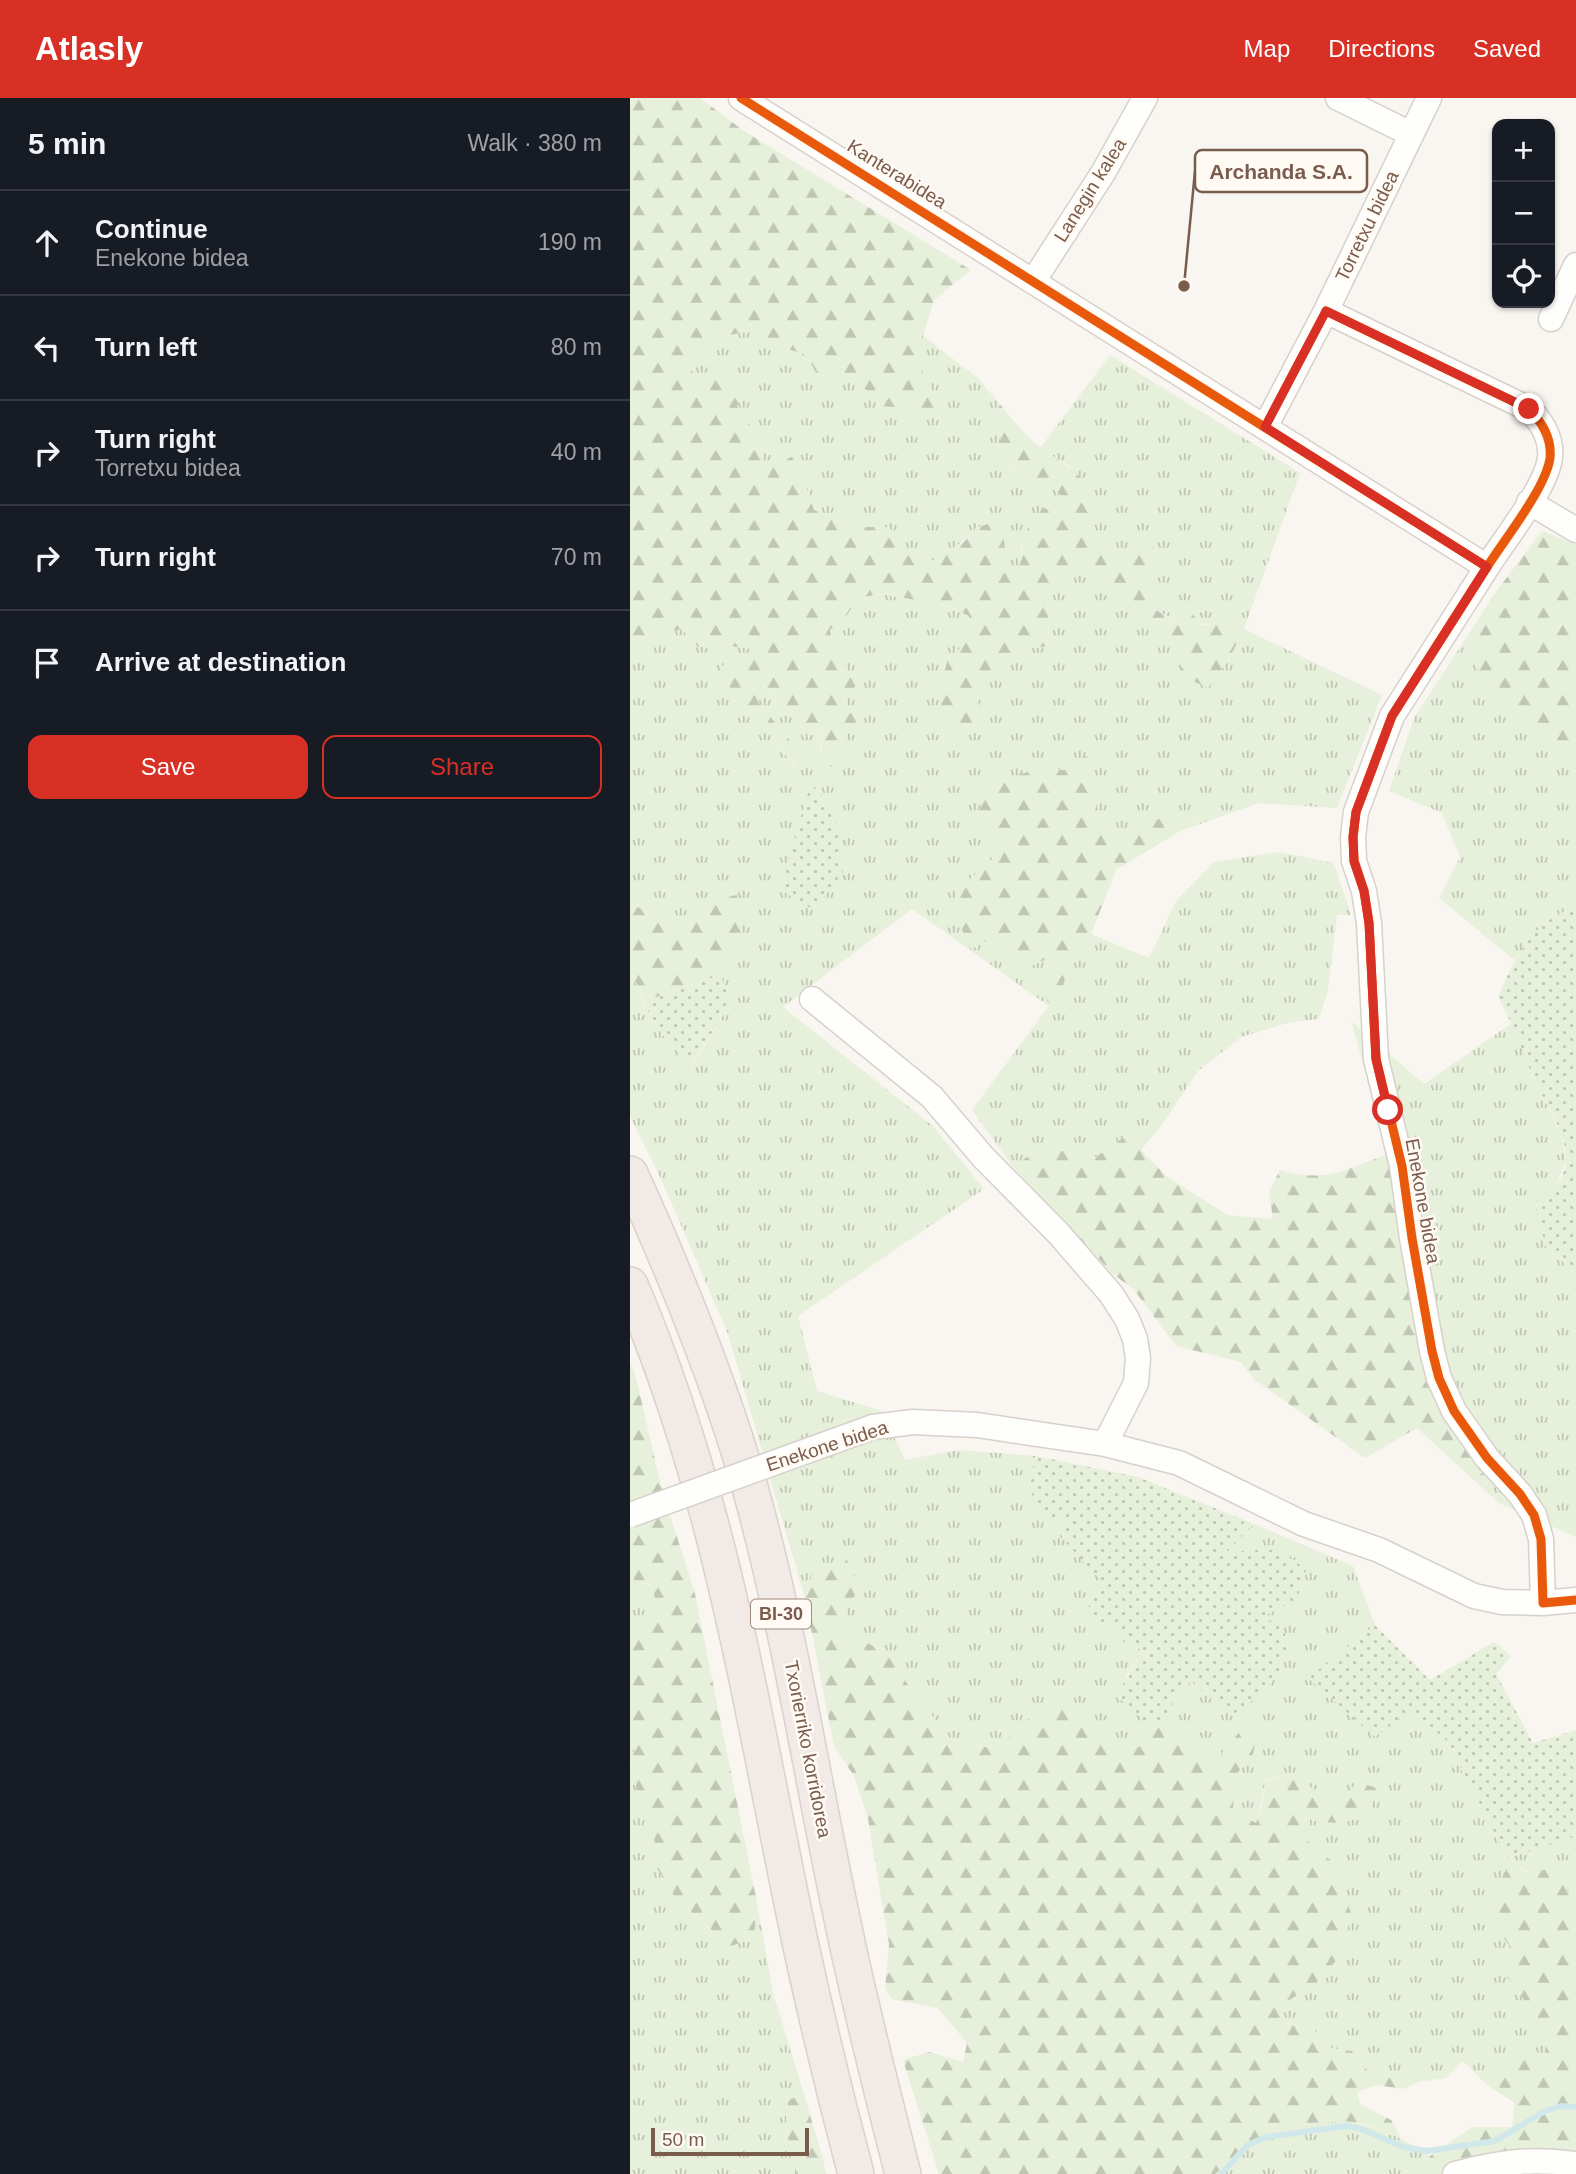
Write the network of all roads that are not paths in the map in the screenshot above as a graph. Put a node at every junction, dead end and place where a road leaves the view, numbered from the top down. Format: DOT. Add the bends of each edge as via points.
graph roads {
  1 [pos="741,98"];
  2 [pos="1144,98"];
  3 [pos="1338,98"];
  4 [pos="1429,98"];
  5 [pos="772,106"];
  6 [pos="1411,135"];
  7 [pos="1576,265"];
  8 [pos="1034,280"];
  9 [pos="1326,311"];
  10 [pos="1551,318"];
  11 [pos="1265,427"];
  12 [pos="1529,502"];
  13 [pos="1576,530"];
  14 [pos="1487,567"];
  15 [pos="812,999"];
  16 [pos="630,1174"];
  17 [pos="630,1285"];
  18 [pos="1105,1444"];
  19 [pos="630,1515"];
  20 [pos="1576,1600"];
  21 [pos="1543,1603"];
  22 [pos="1576,2164"];
  23 [pos="856,2174"];
  24 [pos="903,2174"];
  25 [pos="1455,2174"];
  1 -- 5 [label="street, Kanterabidea"];
  2 -- 8 [label="street, Lanegin kalea" via="1103,173"];
  3 -- 6 [label="street"];
  4 -- 6 [label="street, Torretxu bidea"];
  5 -- 8 [label="street, Kanterabidea"];
  6 -- 9 [label="street, Torretxu bidea"];
  7 -- 10 [label="street"];
  8 -- 11 [label="street, Kanterabidea"];
  9 -- 11 [label="street, Torretxu bidea"];
  9 -- 12 [label="street, Enekone bidea" via="1529,409 1547,433 1550,457"];
  11 -- 14 [label="street, Kanterabidea"];
  12 -- 13 [label="street"];
  12 -- 14 [label="street, Enekone bidea"];
  14 -- 21 [label="street, Enekone bidea" via="1392,716 1356,812 1354,861 1369,923 1376,1059 1402,1166 1432,1351 1454,1410 1534,1515 1541,1539"];
  15 -- 18 [label="street" via="932,1097 1111,1294 1127,1319 1138,1358 1136,1383"];
  16 -- 24 [label="highway, Txorierriko korridorea / BI-30" via="684,1296 749,1484 786,1636 876,2071"];
  17 -- 23 [label="highway, BI-30" via="691,1450 728,1586 799,1937"];
  18 -- 19 [label="street, Enekone bidea, bridge" via="977,1425 913,1422 873,1427"];
  18 -- 21 [label="street, Enekone bidea" via="1179,1463 1304,1524 1379,1550 1474,1596"];
  20 -- 21 [label="street, Enekone bidea"];
  22 -- 25 [label="street" via="1541,2160"];
}
